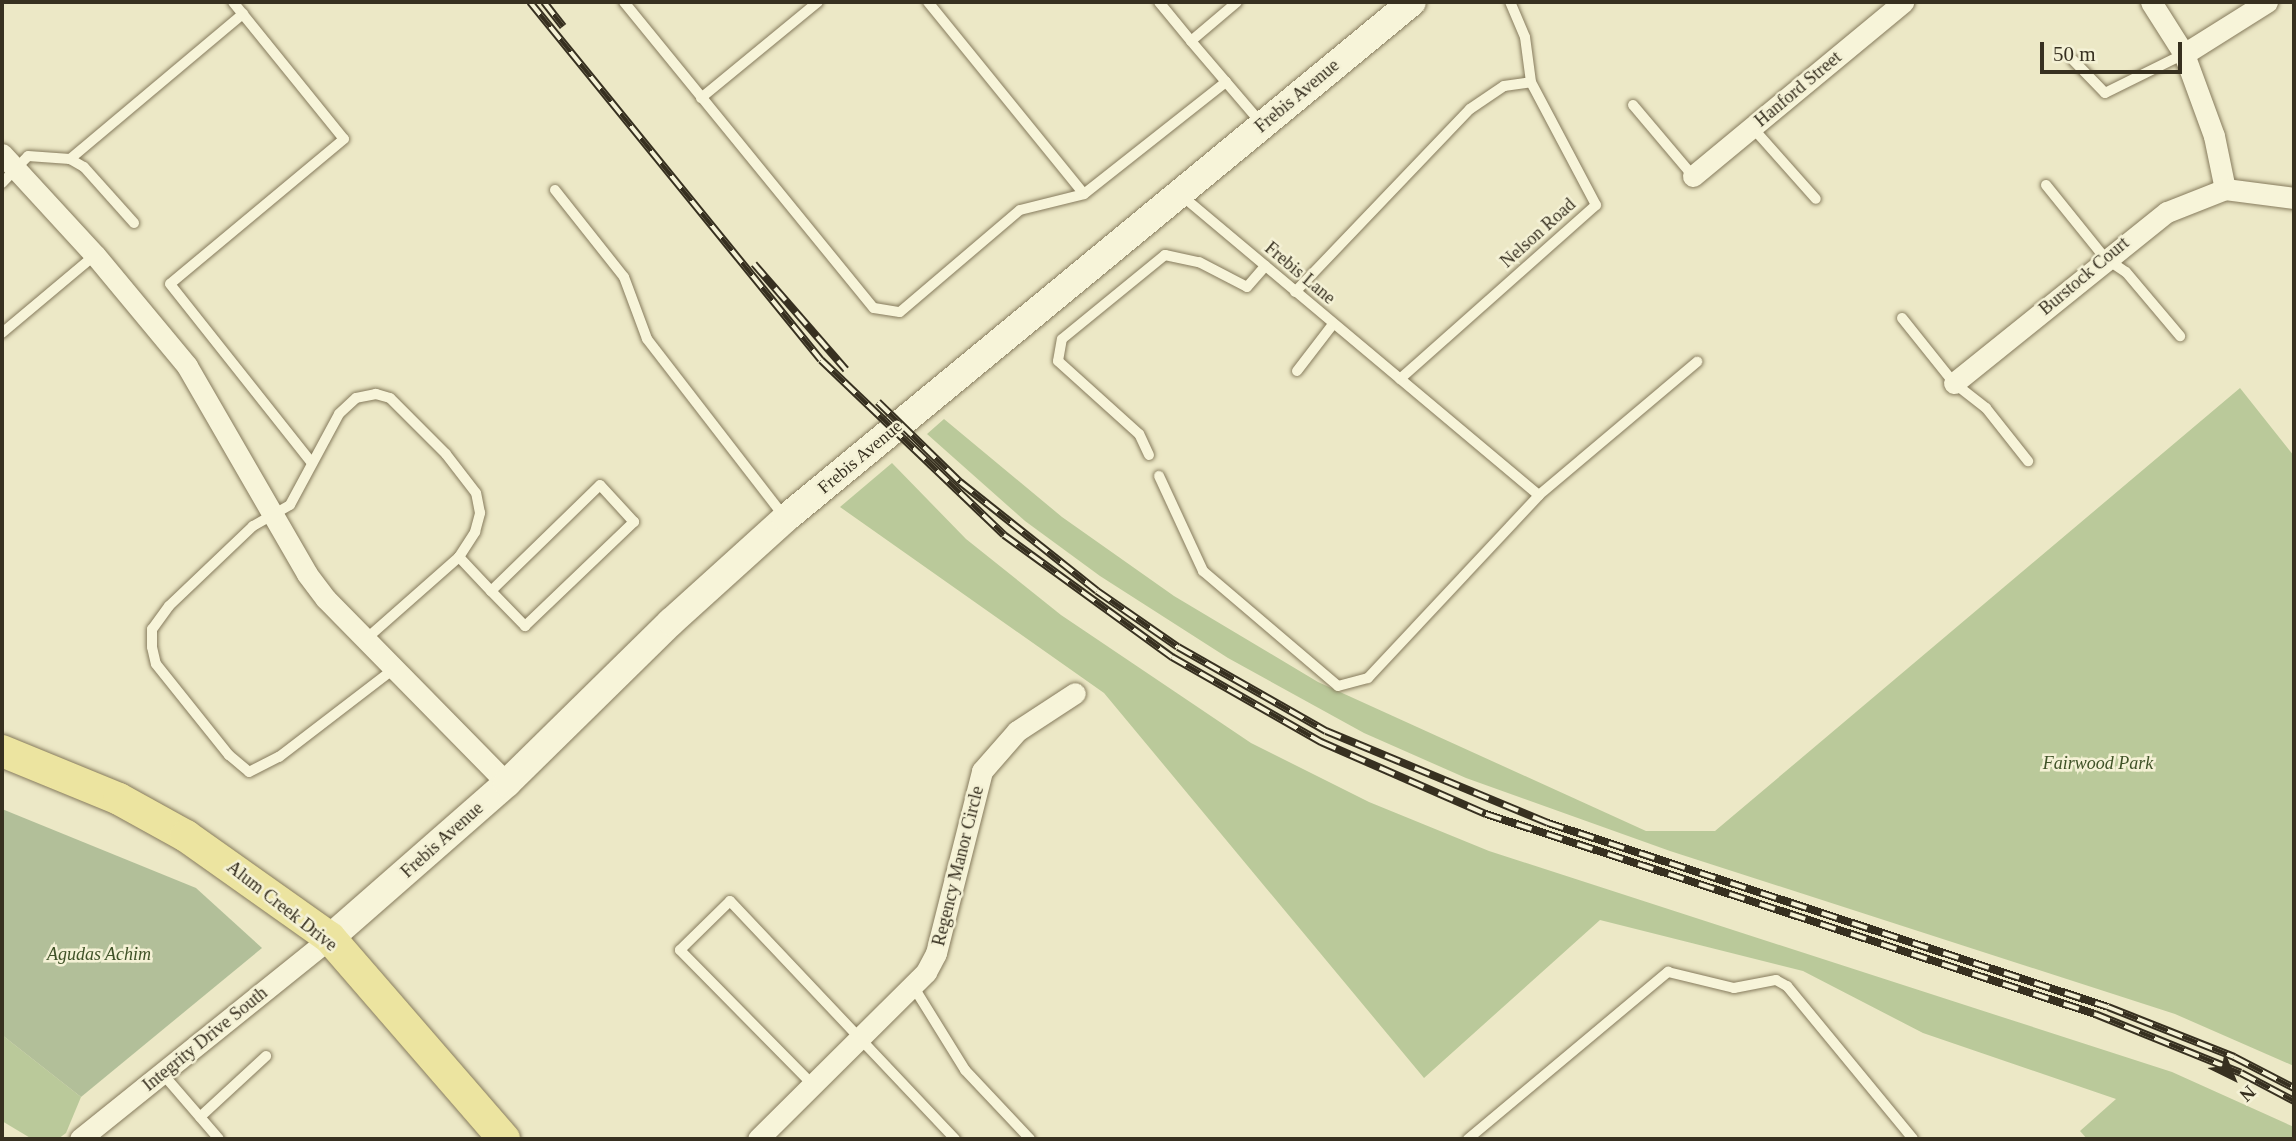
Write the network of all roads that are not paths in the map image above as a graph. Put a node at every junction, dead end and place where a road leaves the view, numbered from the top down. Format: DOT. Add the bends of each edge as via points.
graph roads {
  1 [pos="233,2"];
  2 [pos="624,2"];
  3 [pos="818,2"];
  4 [pos="928,2"];
  5 [pos="1159,2"];
  6 [pos="1237,2"];
  7 [pos="1412,2"];
  8 [pos="1510,2"];
  9 [pos="1903,2"];
  10 [pos="2151,2"];
  11 [pos="2267,2"];
  12 [pos="243,14"];
  13 [pos="1191,41"];
  14 [pos="2184,54"];
  15 [pos="2073,60"];
  16 [pos="1226,82"];
  17 [pos="1531,82"];
  18 [pos="701,98"];
  19 [pos="1633,104"];
  20 [pos="1263,125"];
  21 [pos="1752,127"];
  22 [pos="70,159"];
  23 [pos="6,168"];
  24 [pos="1693,176"];
  25 [pos="2046,185"];
  26 [pos="2225,189"];
  27 [pos="555,190"];
  28 [pos="1084,194"];
  29 [pos="1179,194"];
  30 [pos="2294,198"];
  31 [pos="1816,199"];
  32 [pos="134,223"];
  33 [pos="95,254"];
  34 [pos="2105,258"];
  35 [pos="1265,266"];
  36 [pos="1295,292"];
  37 [pos="1902,318"];
  38 [pos="1333,324"];
  39 [pos="2,333"];
  40 [pos="2180,336"];
  41 [pos="1697,362"];
  42 [pos="1297,372"];
  43 [pos="1400,379"];
  44 [pos="1954,383"];
  45 [pos="1149,454"];
  46 [pos="2028,461"];
  47 [pos="312,463"];
  48 [pos="1159,476"];
  49 [pos="1539,495"];
  50 [pos="273,514"];
  51 [pos="786,519"];
  52 [pos="459,557"];
  53 [pos="491,591"];
  54 [pos="366,639"];
  55 [pos="395,668"];
  56 [pos="1075,693"];
  57 [pos="2,751"];
  58 [pos="507,783"];
  59 [pos="330,938"];
  60 [pos="914,986"];
  61 [pos="863,1038"];
  62 [pos="266,1056"];
  63 [pos="162,1073"];
  64 [pos="814,1086"];
  65 [pos="200,1117"];
  66 [pos="80,1139"];
  67 [pos="219,1139"];
  68 [pos="503,1139"];
  69 [pos="758,1139"];
  70 [pos="955,1139"];
  71 [pos="1030,1139"];
  72 [pos="1468,1139"];
  73 [pos="1913,1139"];
  1 -- 12 [label="lane"];
  2 -- 18 [label="lane"];
  3 -- 18 [label="lane"];
  4 -- 28 [label="lane"];
  5 -- 13 [label="lane"];
  6 -- 13 [label="lane"];
  7 -- 20 [label="main road, Frebis Avenue"];
  8 -- 17 [label="lane, Nelson Road" via="1525,37"];
  9 -- 21 [label="street, Hanford Street"];
  10 -- 14 [label="street"];
  11 -- 14 [label="street"];
  12 -- 22 [label="lane"];
  12 -- 47 [label="lane" via="344,139 170,284"];
  13 -- 16 [label="lane"];
  14 -- 15 [label="lane" via="2105,93"];
  14 -- 26 [label="street" via="2214,136"];
  16 -- 20 [label="lane"];
  16 -- 28 [label="lane"];
  17 -- 36 [label="lane" via="1504,86 1470,109"];
  17 -- 43 [label="lane, Nelson Road" via="1596,205"];
  18 -- 28 [label="lane" via="874,308 900,312 1020,210"];
  19 -- 24 [label="lane"];
  20 -- 29 [label="main road, Frebis Avenue"];
  21 -- 24 [label="street, Hanford Street"];
  21 -- 31 [label="lane"];
  22 -- 23 [label="lane" via="29,156"];
  22 -- 32 [label="lane" via="85,167"];
  23 -- 33 [label="street"];
  25 -- 34 [label="lane"];
  26 -- 30 [label="street"];
  26 -- 34 [label="street, Burstock Court" via="2167,212"];
  27 -- 51 [label="lane" via="624,277 646,339"];
  29 -- 35 [label="lane, Frebis Lane"];
  29 -- 51 [label="main road, Frebis Avenue"];
  33 -- 39 [label="lane"];
  33 -- 50 [label="street" via="187,366"];
  34 -- 40 [label="lane" via="2126,272"];
  34 -- 44 [label="street, Burstock Court"];
  35 -- 36 [label="lane, Frebis Lane"];
  35 -- 45 [label="lane" via="1247,287 1199,262 1165,255 1062,339 1058,361 1139,434"];
  36 -- 38 [label="lane, Frebis Lane"];
  37 -- 44 [label="lane"];
  38 -- 42 [label="lane"];
  38 -- 43 [label="lane, Frebis Lane"];
  41 -- 49 [label="lane"];
  43 -- 49 [label="lane, Frebis Lane"];
  44 -- 46 [label="lane" via="1986,408"];
  47 -- 50 [label="lane" via="290,505"];
  47 -- 52 [label="lane" via="339,414 356,398 376,394 390,398 476,493 480,513 475,532"];
  48 -- 49 [label="lane" via="1203,571 1338,686 1368,678"];
  50 -- 54 [label="street" via="307,574"];
  50 -- 55 [label="lane" via="253,526 169,606 152,629 156,664 229,755 249,772 279,758"];
  51 -- 58 [label="main road, Frebis Avenue" via="671,622"];
  52 -- 53 [label="lane"];
  52 -- 54 [label="lane"];
  53 -- 53 [label="lane" via="525,626 634,522 600,485"];
  54 -- 55 [label="street"];
  55 -- 58 [label="street"];
  56 -- 60 [label="street, Regency Manor Circle" via="1017,730 982,771 936,953"];
  57 -- 59 [label="main road, Alum Creek Drive" via="119,799 175,830"];
  58 -- 59 [label="main road, Frebis Avenue"];
  59 -- 63 [label="street, Integrity Drive South"];
  59 -- 68 [label="main road, Alum Creek Drive"];
  60 -- 61 [label="street, Regency Manor Circle"];
  60 -- 71 [label="lane" via="965,1070"];
  61 -- 64 [label="street, Regency Manor Circle"];
  61 -- 64 [label="lane" via="730,901 680,950"];
  61 -- 70 [label="lane"];
  62 -- 65 [label="lane"];
  63 -- 65 [label="lane"];
  63 -- 66 [label="street, Integrity Drive South"];
  64 -- 69 [label="street, Regency Manor Circle"];
  65 -- 67 [label="lane"];
  72 -- 73 [label="lane" via="1668,972 1734,988 1776,980 1787,986"];
}
